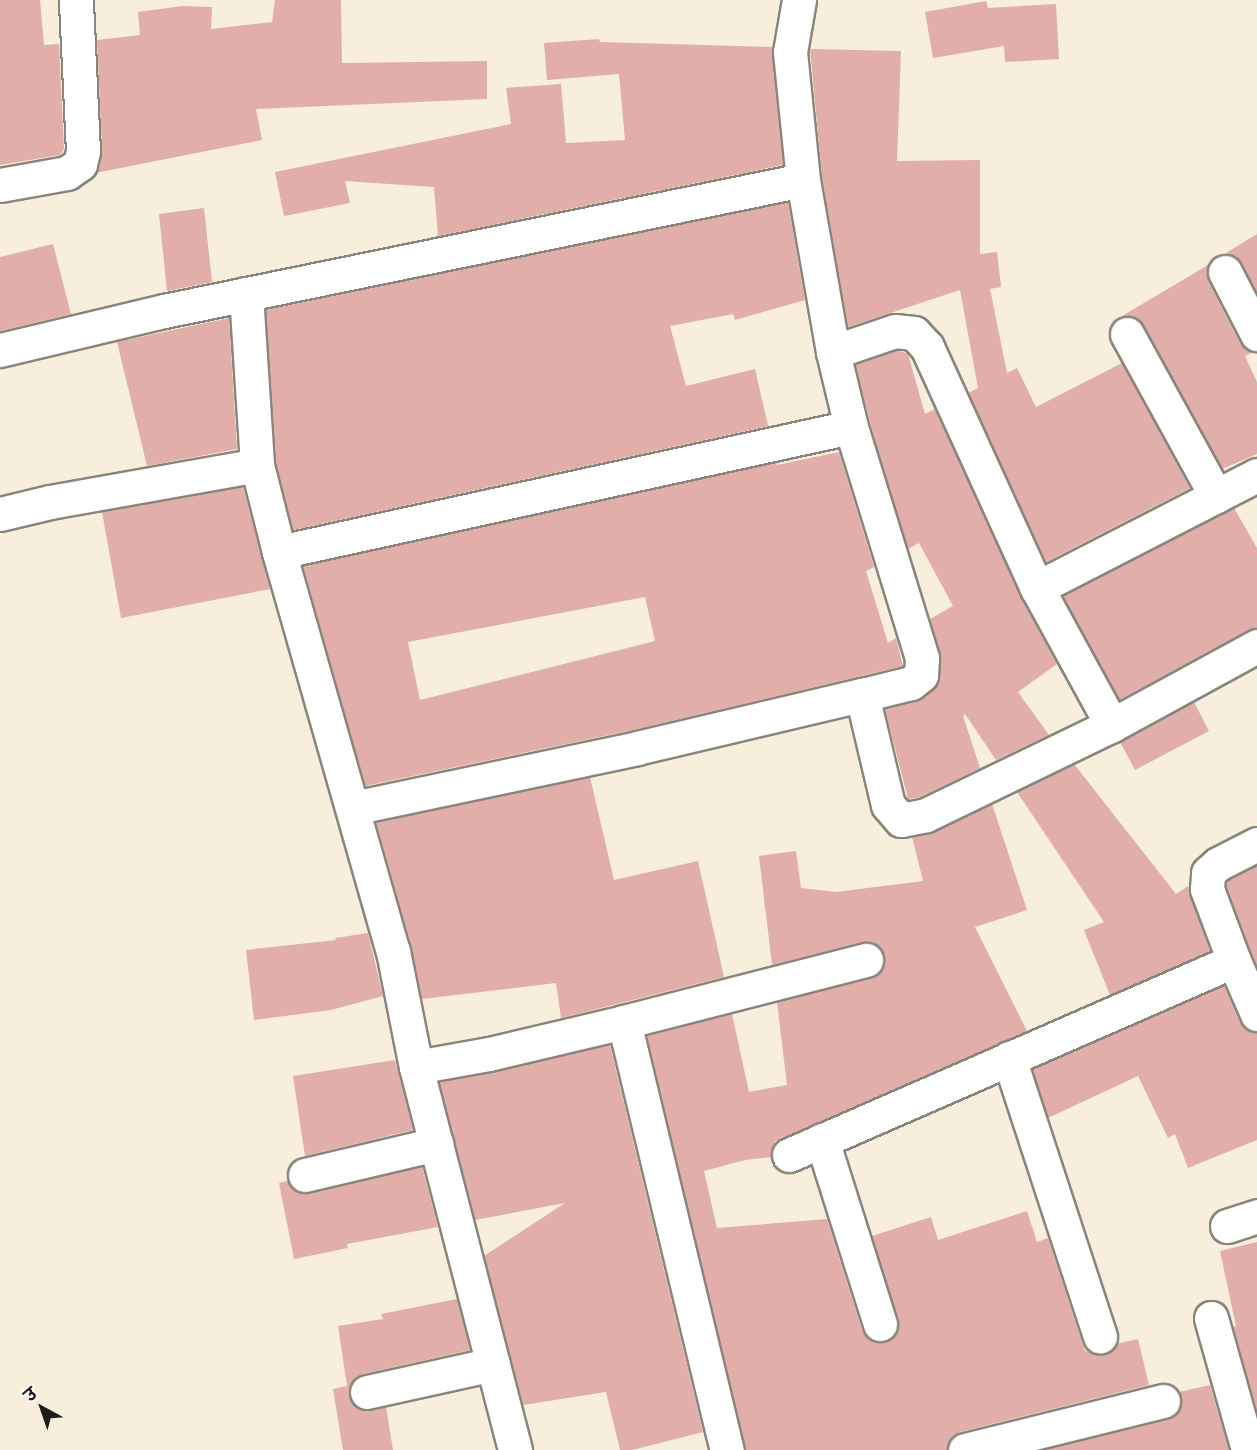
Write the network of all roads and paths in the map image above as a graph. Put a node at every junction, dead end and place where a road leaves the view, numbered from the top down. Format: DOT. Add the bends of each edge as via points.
graph roads {
  1 [pos="76,0"];
  2 [pos="799,0"];
  3 [pos="803,180"];
  4 [pos="0,185"];
  5 [pos="1225,273"];
  6 [pos="246,294"];
  7 [pos="1127,334"];
  8 [pos="1257,334"];
  9 [pos="0,350"];
  10 [pos="833,352"];
  11 [pos="851,427"];
  12 [pos="257,465"];
  13 [pos="1257,475"];
  14 [pos="1216,496"];
  15 [pos="0,514"];
  16 [pos="279,552"];
  17 [pos="1036,588"];
  18 [pos="1257,646"];
  19 [pos="862,695"];
  20 [pos="1112,725"];
  21 [pos="353,808"];
  22 [pos="1257,844"];
  23 [pos="866,960"];
  24 [pos="1234,962"];
  25 [pos="1257,1014"];
  26 [pos="624,1022"];
  27 [pos="1010,1058"];
  28 [pos="416,1067"];
  29 [pos="822,1140"];
  30 [pos="436,1144"];
  31 [pos="789,1155"];
  32 [pos="305,1175"];
  33 [pos="1212,1317"];
  34 [pos="880,1324"];
  35 [pos="1100,1336"];
  36 [pos="493,1364"];
  37 [pos="367,1392"];
  38 [pos="1163,1401"];
  39 [pos="1248,1412"];
  40 [pos="515,1450"];
  41 [pos="727,1450"];
  42 [pos="965,1450"];
  43 [pos="1248,1450"];
  1 -- 4 [label="street" via="83,151 80,164 67,173"];
  2 -- 3 [label="street" via="790,52"];
  3 -- 6 [label="street"];
  3 -- 10 [label="street"];
  5 -- 8 [label="street"];
  6 -- 9 [label="street"];
  6 -- 12 [label="street"];
  7 -- 14 [label="street"];
  10 -- 11 [label="street"];
  10 -- 17 [label="street" via="895,331 914,333 927,346"];
  11 -- 16 [label="street"];
  11 -- 19 [label="street" via="922,658 921,675 911,683"];
  12 -- 15 [label="street"];
  12 -- 16 [label="street"];
  13 -- 14 [label="street"];
  14 -- 17 [label="street"];
  16 -- 21 [label="street"];
  17 -- 20 [label="street"];
  18 -- 20 [label="street"];
  19 -- 20 [label="street" via="888,806 901,820 927,815"];
  19 -- 21 [label="street"];
  21 -- 28 [label="street" via="393,951"];
  22 -- 24 [label="street" via="1208,873 1207,888"];
  23 -- 26 [label="street"];
  24 -- 25 [label="street"];
  24 -- 27 [label="street"];
  26 -- 28 [label="street"];
  26 -- 41 [label="street"];
  27 -- 29 [label="street"];
  27 -- 35 [label="street"];
  28 -- 30 [label="street"];
  29 -- 31 [label="street"];
  29 -- 34 [label="street"];
  30 -- 32 [label="street"];
  30 -- 36 [label="street"];
  33 -- 39 [label="street"];
  36 -- 37 [label="street"];
  36 -- 40 [label="street"];
  38 -- 42 [label="street"];
  39 -- 43 [label="street"];
}
